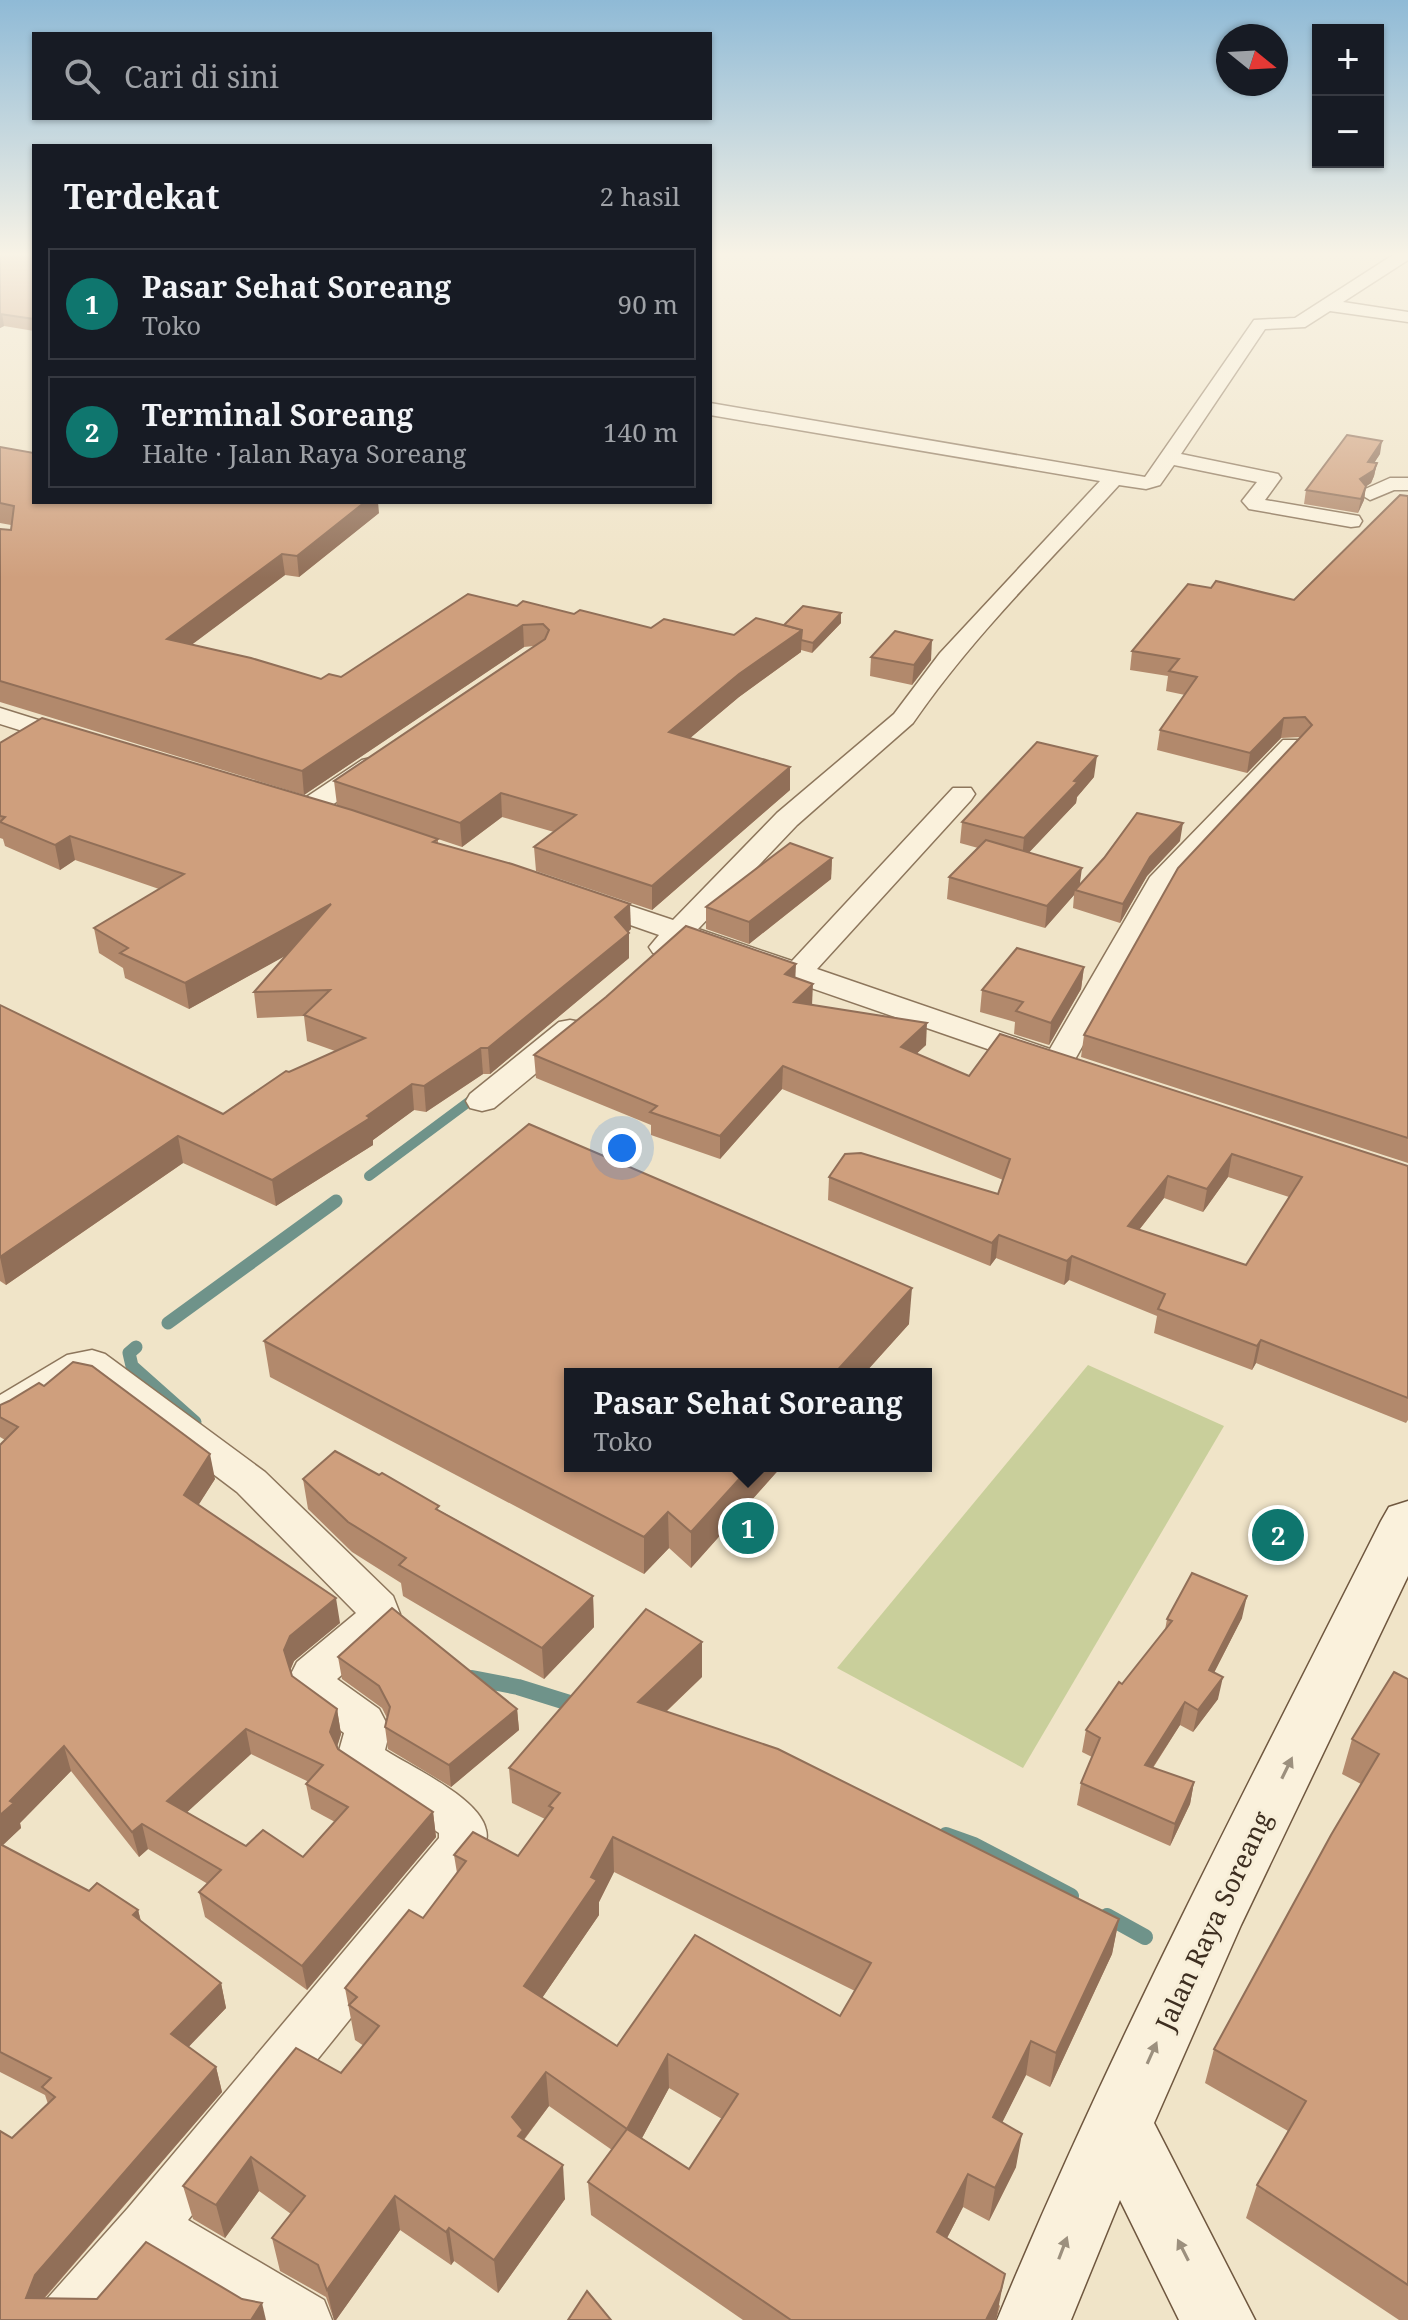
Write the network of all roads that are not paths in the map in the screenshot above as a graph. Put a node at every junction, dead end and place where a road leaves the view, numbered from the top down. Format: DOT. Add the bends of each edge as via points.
graph roads {
  1 [pos="1234,361"];
  2 [pos="712,409"];
  3 [pos="1168,458"];
  4 [pos="1114,478"];
  5 [pos="1408,484"];
  6 [pos="1370,494"];
  7 [pos="1351,521"];
  8 [pos="0,716"];
  9 [pos="1292,745"];
  10 [pos="103,747"];
  11 [pos="397,748"];
  12 [pos="962,794"];
  13 [pos="280,799"];
  14 [pos="560,892"];
  15 [pos="680,933"];
  16 [pos="637,971"];
  17 [pos="797,973"];
  18 [pos="594,1010"];
  19 [pos="482,1101"];
  20 [pos="0,1413"];
  21 [pos="1408,1521"];
  22 [pos="1118,2124"];
  23 [pos="147,2227"];
  24 [pos="66,2320"];
  25 [pos="304,2320"];
  26 [pos="1034,2320"];
  27 [pos="1218,2320"];
  1 -- 3 [label="street"];
  2 -- 4 [label="street"];
  3 -- 4 [label="street" via="1150,483"];
  3 -- 7 [label="street" via="1271,478 1253,501 1256,505"];
  4 -- 15 [label="street" via="930,680 904,718 787,819"];
  5 -- 6 [label="street" via="1390,484"];
  8 -- 10 [label="street"];
  9 -- 17 [label="street" via="1160,883 1072,1067"];
  11 -- 13 [label="street" via="323,812"];
  12 -- 17 [label="street"];
  14 -- 15 [label="street"];
  15 -- 16 [label="street"];
  15 -- 17 [label="street"];
  18 -- 19 [label="street"];
  20 -- 23 [label="street" via="80,1364 92,1363 251,1482 378,1608 375,1621 313,1674 315,1687 363,1722 367,1730 360,1758 457,1820 463,1830 462,1845"];
  22 -- 21 [label="main road, Jalan Raya Soreang, one-way" via="1212,1919"];
  26 -- 22 [label="main road, Jalan Raya Soreang, one-way"];
  27 -- 22 [label="main road, one-way"];
  23 -- 24 [label="street"];
  23 -- 25 [label="street"];
}
